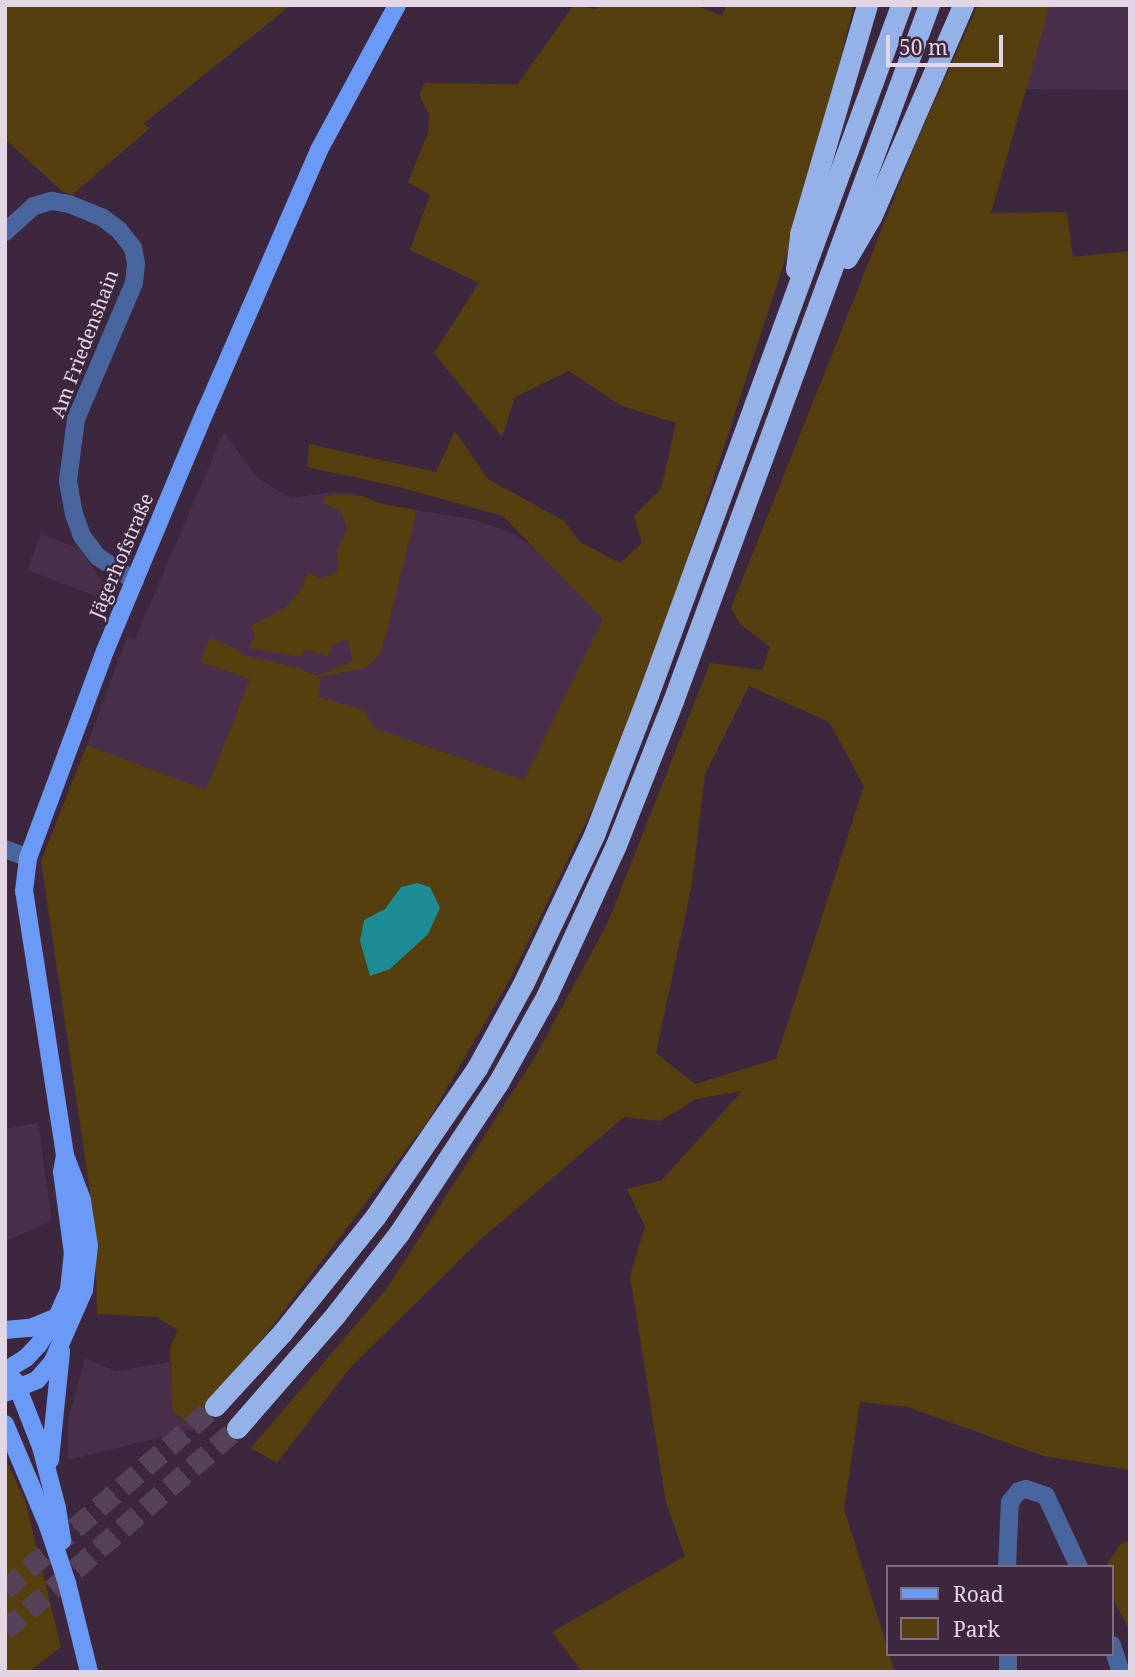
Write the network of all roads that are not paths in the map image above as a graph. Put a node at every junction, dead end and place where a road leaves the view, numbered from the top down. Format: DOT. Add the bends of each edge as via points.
graph roads {
  1 [pos="397,5"];
  2 [pos="867,5"];
  3 [pos="901,5"];
  4 [pos="929,5"];
  5 [pos="963,5"];
  6 [pos="5,232"];
  7 [pos="819,305"];
  8 [pos="791,306"];
  9 [pos="135,580"];
  10 [pos="5,849"];
  11 [pos="28,858"];
  12 [pos="65,1155"];
  13 [pos="57,1317"];
  14 [pos="5,1330"];
  15 [pos="63,1342"];
  16 [pos="6,1368"];
  17 [pos="13,1391"];
  18 [pos="215,1406"];
  19 [pos="237,1428"];
  20 [pos="7,1432"];
  21 [pos="50,1478"];
  22 [pos="1007,1565"];
  23 [pos="1078,1565"];
  24 [pos="67,1583"];
  25 [pos="1114,1651"];
  26 [pos="89,1672"];
  27 [pos="1121,1672"];
  1 -- 9 [label="main road, Jägerhofstraße" via="319,150"];
  2 -- 8 [label="highway" via="800,234"];
  3 -- 8 [label="highway"];
  4 -- 7 [label="highway"];
  5 -- 7 [label="highway" via="871,217"];
  6 -- 9 [label="street, Am Friedenshain" via="34,206 52,201 103,218 133,248 134,283 76,419 68,481 82,536 98,557"];
  7 -- 19 [label="highway" via="626,821 547,995 498,1083 399,1233 337,1314"];
  8 -- 18 [label="highway" via="594,835 523,984 477,1068 375,1217 282,1333"];
  9 -- 11 [label="main road, Jägerhofstraße"];
  10 -- 11 [label="street"];
  11 -- 12 [label="main road, Jägerhofstraße" via="24,891"];
  12 -- 13 [label="main road, Jägerhofstraße" via="62,1172 73,1254 69,1290"];
  12 -- 15 [label="main road, Jägerhofstraße" via="82,1200 89,1246 84,1290"];
  13 -- 14 [label="main road" via="30,1328"];
  13 -- 16 [label="main road, Jägerhofstraße" via="32,1352"];
  15 -- 17 [label="main road, Jägerhofstraße" via="37,1380"];
  15 -- 21 [label="main road"];
  16 -- 17 [label="main road"];
  17 -- 21 [label="main road" via="31,1414"];
  20 -- 24 [label="main road" via="36,1490"];
  21 -- 24 [label="main road"];
  22 -- 23 [label="street" via="1010,1502 1026,1489 1046,1496"];
  24 -- 26 [label="main road"];
  25 -- 27 [label="street"];
}
